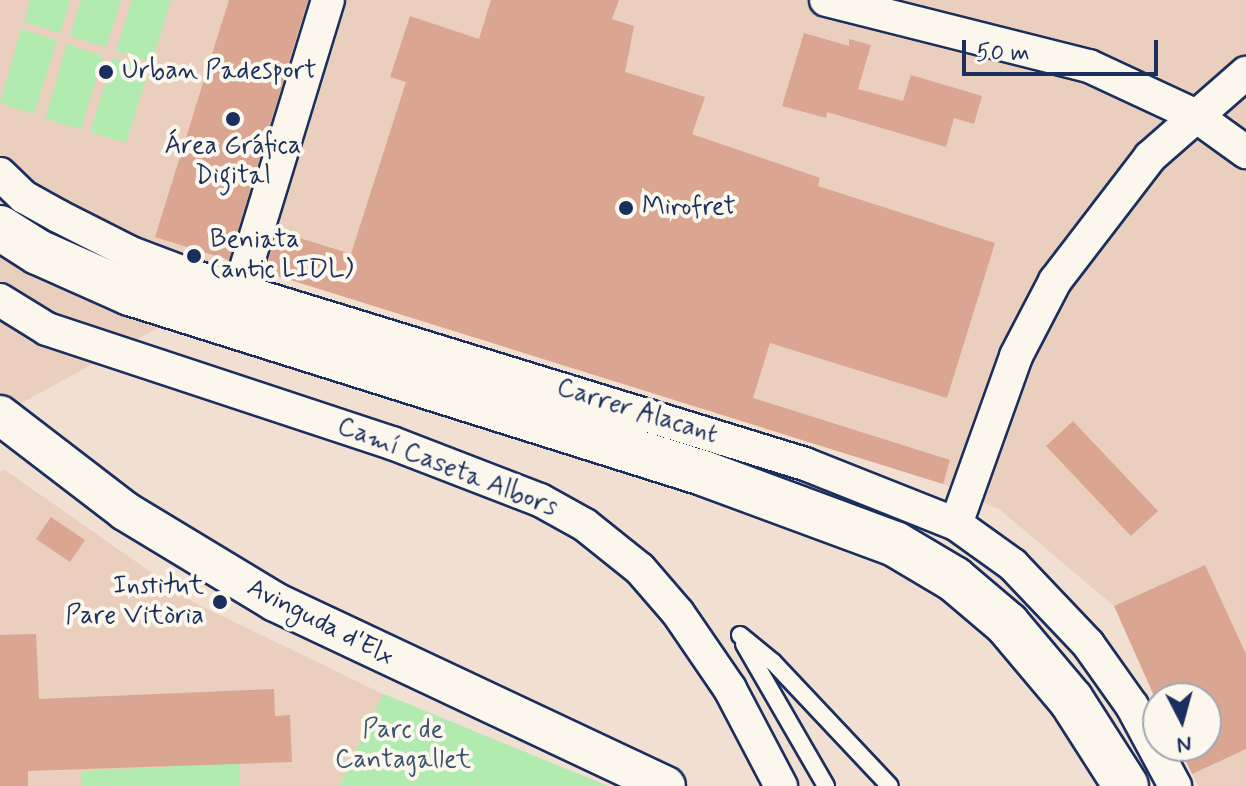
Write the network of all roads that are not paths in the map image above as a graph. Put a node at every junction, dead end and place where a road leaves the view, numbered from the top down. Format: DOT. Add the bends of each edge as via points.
graph roads {
  1 [pos="328,0"];
  2 [pos="826,0"];
  3 [pos="1246,73"];
  4 [pos="1196,116"];
  5 [pos="1246,152"];
  6 [pos="0,195"];
  7 [pos="19,248"];
  8 [pos="239,291"];
  9 [pos="0,300"];
  10 [pos="3,423"];
  11 [pos="956,524"];
  12 [pos="666,786"];
  13 [pos="781,786"];
  14 [pos="826,786"];
  15 [pos="890,786"];
  16 [pos="1126,786"];
  17 [pos="1175,786"];
  1 -- 8 [label="street"];
  2 -- 4 [label="street" via="1089,66"];
  3 -- 4 [label="street"];
  4 -- 5 [label="street"];
  4 -- 11 [label="street" via="1150,157 1055,281 1016,356"];
  6 -- 7 [label="main road, Carrer Alacant"];
  6 -- 8 [label="street, Carrer Alacant" via="24,197 131,253"];
  7 -- 16 [label="main road, Carrer Alacant" via="130,293 703,473 895,544 954,579 1007,624 1063,689"];
  8 -- 11 [label="street, Carrer Alacant" via="805,464"];
  9 -- 13 [label="street, Camí Caseta Albors" via="47,329 378,438 540,500 585,525 640,569 678,613 744,713"];
  10 -- 12 [label="street, Avinguda d'Elx" via="181,549 275,602"];
  11 -- 17 [label="street, Carrer Alacant" via="1013,565 1067,618 1110,671"];
  14 -- 15 [label="lane" via="740,635 773,662"];
}
